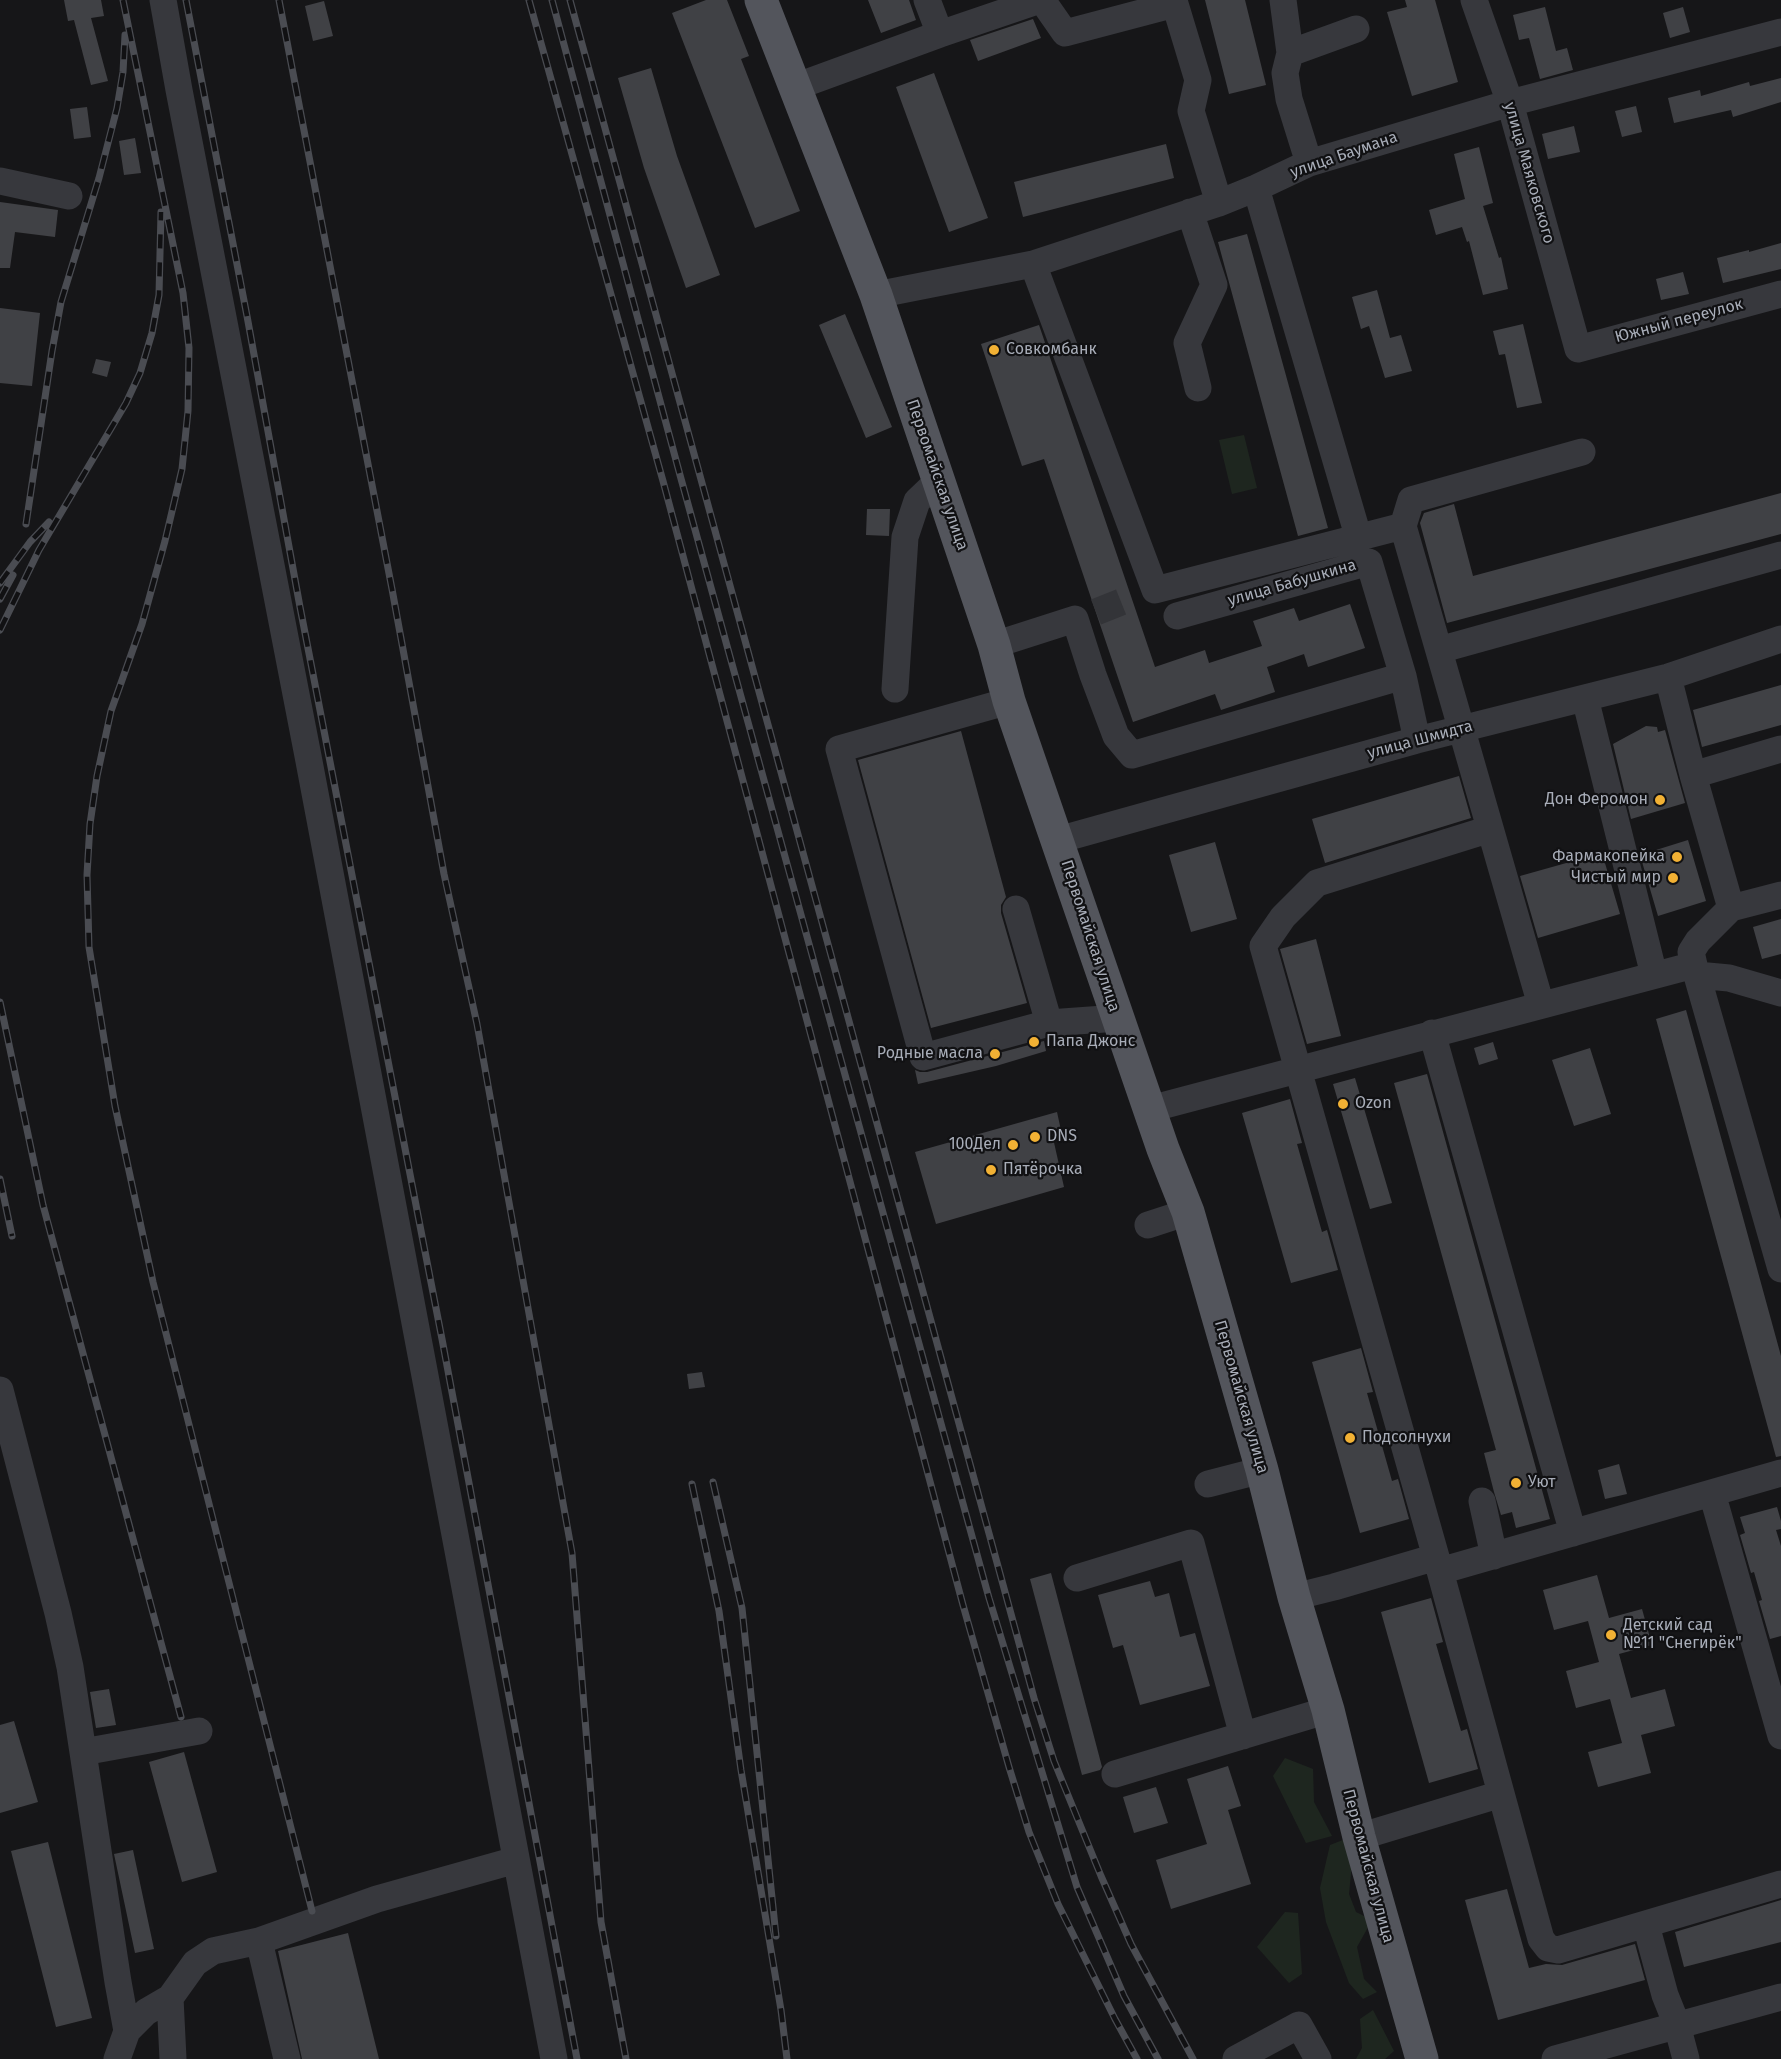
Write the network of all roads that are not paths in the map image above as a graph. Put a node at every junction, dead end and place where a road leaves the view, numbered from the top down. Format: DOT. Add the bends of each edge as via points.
graph roads {
  1 [pos="163,0"];
  2 [pos="761,0"];
  3 [pos="927,0"];
  4 [pos="1041,0"];
  5 [pos="1283,0"];
  6 [pos="1474,0"];
  7 [pos="1174,2"];
  8 [pos="1356,29"];
  9 [pos="1781,32"];
  10 [pos="940,34"];
  11 [pos="1290,53"];
  12 [pos="795,87"];
  13 [pos="1510,103"];
  14 [pos="1310,163"];
  15 [pos="0,181"];
  16 [pos="1256,188"];
  17 [pos="69,196"];
  18 [pos="1219,203"];
  19 [pos="1190,212"];
  20 [pos="1033,264"];
  21 [pos="1781,294"];
  22 [pos="876,295"];
  23 [pos="1578,349"];
  24 [pos="1198,388"];
  25 [pos="1582,452"];
  26 [pos="918,495"];
  27 [pos="1403,526"];
  28 [pos="1359,538"];
  29 [pos="1781,555"];
  30 [pos="1177,616"];
  31 [pos="1781,639"];
  32 [pos="994,645"];
  33 [pos="1439,650"];
  34 [pos="1402,676"];
  35 [pos="1668,677"];
  36 [pos="895,689"];
  37 [pos="1585,698"];
  38 [pos="1009,701"];
  39 [pos="1461,728"];
  40 [pos="1417,740"];
  41 [pos="1781,749"];
  42 [pos="1693,775"];
  43 [pos="1490,830"];
  44 [pos="1058,840"];
  45 [pos="1781,895"];
  46 [pos="1016,909"];
  47 [pos="1731,909"];
  48 [pos="1695,970"];
  49 [pos="1654,975"];
  50 [pos="1781,993"];
  51 [pos="1541,1005"];
  52 [pos="1118,1018"];
  53 [pos="1049,1023"];
  54 [pos="1432,1033"];
  55 [pos="1297,1069"];
  56 [pos="1150,1109"];
  57 [pos="1772,1205"];
  58 [pos="1188,1212"];
  59 [pos="1148,1225"];
  60 [pos="1781,1269"];
  61 [pos="0,1390"];
  62 [pos="1262,1470"];
  63 [pos="1781,1473"];
  64 [pos="1208,1484"];
  65 [pos="1712,1493"];
  66 [pos="1482,1501"];
  67 [pos="1573,1533"];
  68 [pos="1494,1556"];
  69 [pos="1438,1564"];
  70 [pos="1077,1578"];
  71 [pos="1294,1597"];
  72 [pos="1328,1710"];
  73 [pos="199,1731"];
  74 [pos="1243,1736"];
  75 [pos="1781,1736"];
  76 [pos="83,1752"];
  77 [pos="1115,1774"];
  78 [pos="1501,1794"];
  79 [pos="1359,1837"];
  80 [pos="516,1860"];
  81 [pos="1781,1884"];
  82 [pos="1646,1925"];
  83 [pos="260,1941"];
  84 [pos="1781,1996"];
  85 [pos="170,1998"];
  86 [pos="1677,2025"];
  87 [pos="127,2031"];
  88 [pos="174,2058"];
  89 [pos="117,2059"];
  90 [pos="287,2059"];
  91 [pos="554,2059"];
  92 [pos="1236,2059"];
  93 [pos="1318,2059"];
  94 [pos="1422,2059"];
  95 [pos="1555,2059"];
  96 [pos="1686,2059"];
  1 -- 80 [label="street"];
  2 -- 12 [label="main road, Первомайская улица"];
  3 -- 10 [label="street"];
  4 -- 7 [label="street" via="1065,33"];
  4 -- 10 [label="street"];
  5 -- 11 [label="street"];
  6 -- 13 [label="street, улица Маяковского"];
  7 -- 18 [label="street" via="1198,80 1191,111"];
  8 -- 11 [label="street"];
  9 -- 13 [label="street, улица Баумана"];
  10 -- 12 [label="street"];
  11 -- 14 [label="street" via="1285,73 1289,99"];
  12 -- 22 [label="main road, Первомайская улица"];
  13 -- 14 [label="street, улица Баумана"];
  13 -- 23 [label="street, улица Маяковского"];
  14 -- 16 [label="street, улица Баумана"];
  15 -- 17 [label="street"];
  16 -- 18 [label="street, улица Баумана"];
  16 -- 28 [label="street, улица Бабушкина"];
  18 -- 19 [label="street, улица Баумана"];
  19 -- 20 [label="street, улица Баумана"];
  19 -- 24 [label="street" via="1214,285 1187,344"];
  20 -- 22 [label="street, улица Баумана"];
  20 -- 28 [label="street" via="1143,594"];
  21 -- 23 [label="street, Южный переулок"];
  22 -- 26 [label="main road, Первомайская улица"];
  25 -- 27 [label="street" via="1411,501"];
  26 -- 32 [label="main road, Первомайская улица"];
  26 -- 36 [label="street" via="905,537"];
  27 -- 28 [label="street"];
  27 -- 33 [label="street"];
  29 -- 33 [label="street"];
  30 -- 34 [label="street, улица Бабушкина" via="1369,562"];
  31 -- 35 [label="street, улица Шмидта"];
  32 -- 34 [label="street" via="1085,615 1093,675 1116,736 1132,755"];
  32 -- 38 [label="main road, Первомайская улица"];
  33 -- 39 [label="street"];
  34 -- 40 [label="street, улица Бабушкина"];
  35 -- 37 [label="street, улица Шмидта"];
  35 -- 42 [label="street"];
  37 -- 39 [label="street, улица Шмидта"];
  37 -- 49 [label="street"];
  38 -- 44 [label="main road, Первомайская улица"];
  38 -- 53 [label="street" via="839,749 923,1057"];
  39 -- 40 [label="street, улица Шмидта"];
  39 -- 43 [label="street"];
  40 -- 44 [label="street, улица Шмидта"];
  41 -- 42 [label="street"];
  42 -- 47 [label="street"];
  43 -- 51 [label="street"];
  43 -- 55 [label="street" via="1317,883 1283,917 1263,946"];
  44 -- 52 [label="main road, Первомайская улица"];
  45 -- 47 [label="street"];
  46 -- 53 [label="street"];
  47 -- 48 [label="street" via="1691,952"];
  48 -- 49 [label="street"];
  48 -- 50 [label="street"];
  48 -- 57 [label="street"];
  49 -- 51 [label="street"];
  51 -- 54 [label="street"];
  52 -- 53 [label="street"];
  52 -- 56 [label="main road, Первомайская улица"];
  54 -- 55 [label="street"];
  54 -- 67 [label="street"];
  55 -- 56 [label="street"];
  55 -- 69 [label="street"];
  56 -- 58 [label="main road, Первомайская улица"];
  57 -- 60 [label="street"];
  58 -- 59 [label="street"];
  58 -- 62 [label="main road, Первомайская улица"];
  61 -- 76 [label="street" via="58,1613"];
  62 -- 64 [label="street"];
  62 -- 71 [label="main road, Первомайская улица"];
  63 -- 65 [label="street"];
  65 -- 67 [label="street"];
  65 -- 75 [label="street"];
  66 -- 68 [label="street"];
  67 -- 68 [label="street"];
  68 -- 69 [label="street"];
  69 -- 71 [label="street"];
  69 -- 78 [label="street"];
  70 -- 74 [label="street" via="1191,1543"];
  71 -- 72 [label="main road, Первомайская улица"];
  72 -- 74 [label="street"];
  72 -- 79 [label="main road, Первомайская улица"];
  73 -- 76 [label="street"];
  74 -- 77 [label="street"];
  76 -- 87 [label="street"];
  78 -- 79 [label="street"];
  78 -- 82 [label="street" via="1542,1939 1548,1948 1558,1950"];
  79 -- 94 [label="main road, Первомайская улица"];
  80 -- 83 [label="street" via="377,1899"];
  80 -- 91 [label="street"];
  81 -- 82 [label="street"];
  82 -- 86 [label="street"];
  83 -- 85 [label="street" via="213,1951 195,1963"];
  83 -- 90 [label="street"];
  84 -- 86 [label="street"];
  85 -- 87 [label="street" via="146,2012"];
  85 -- 88 [label="street"];
  86 -- 95 [label="street"];
  86 -- 96 [label="street"];
  87 -- 89 [label="street"];
  92 -- 93 [label="street" via="1299,2025"];
}
